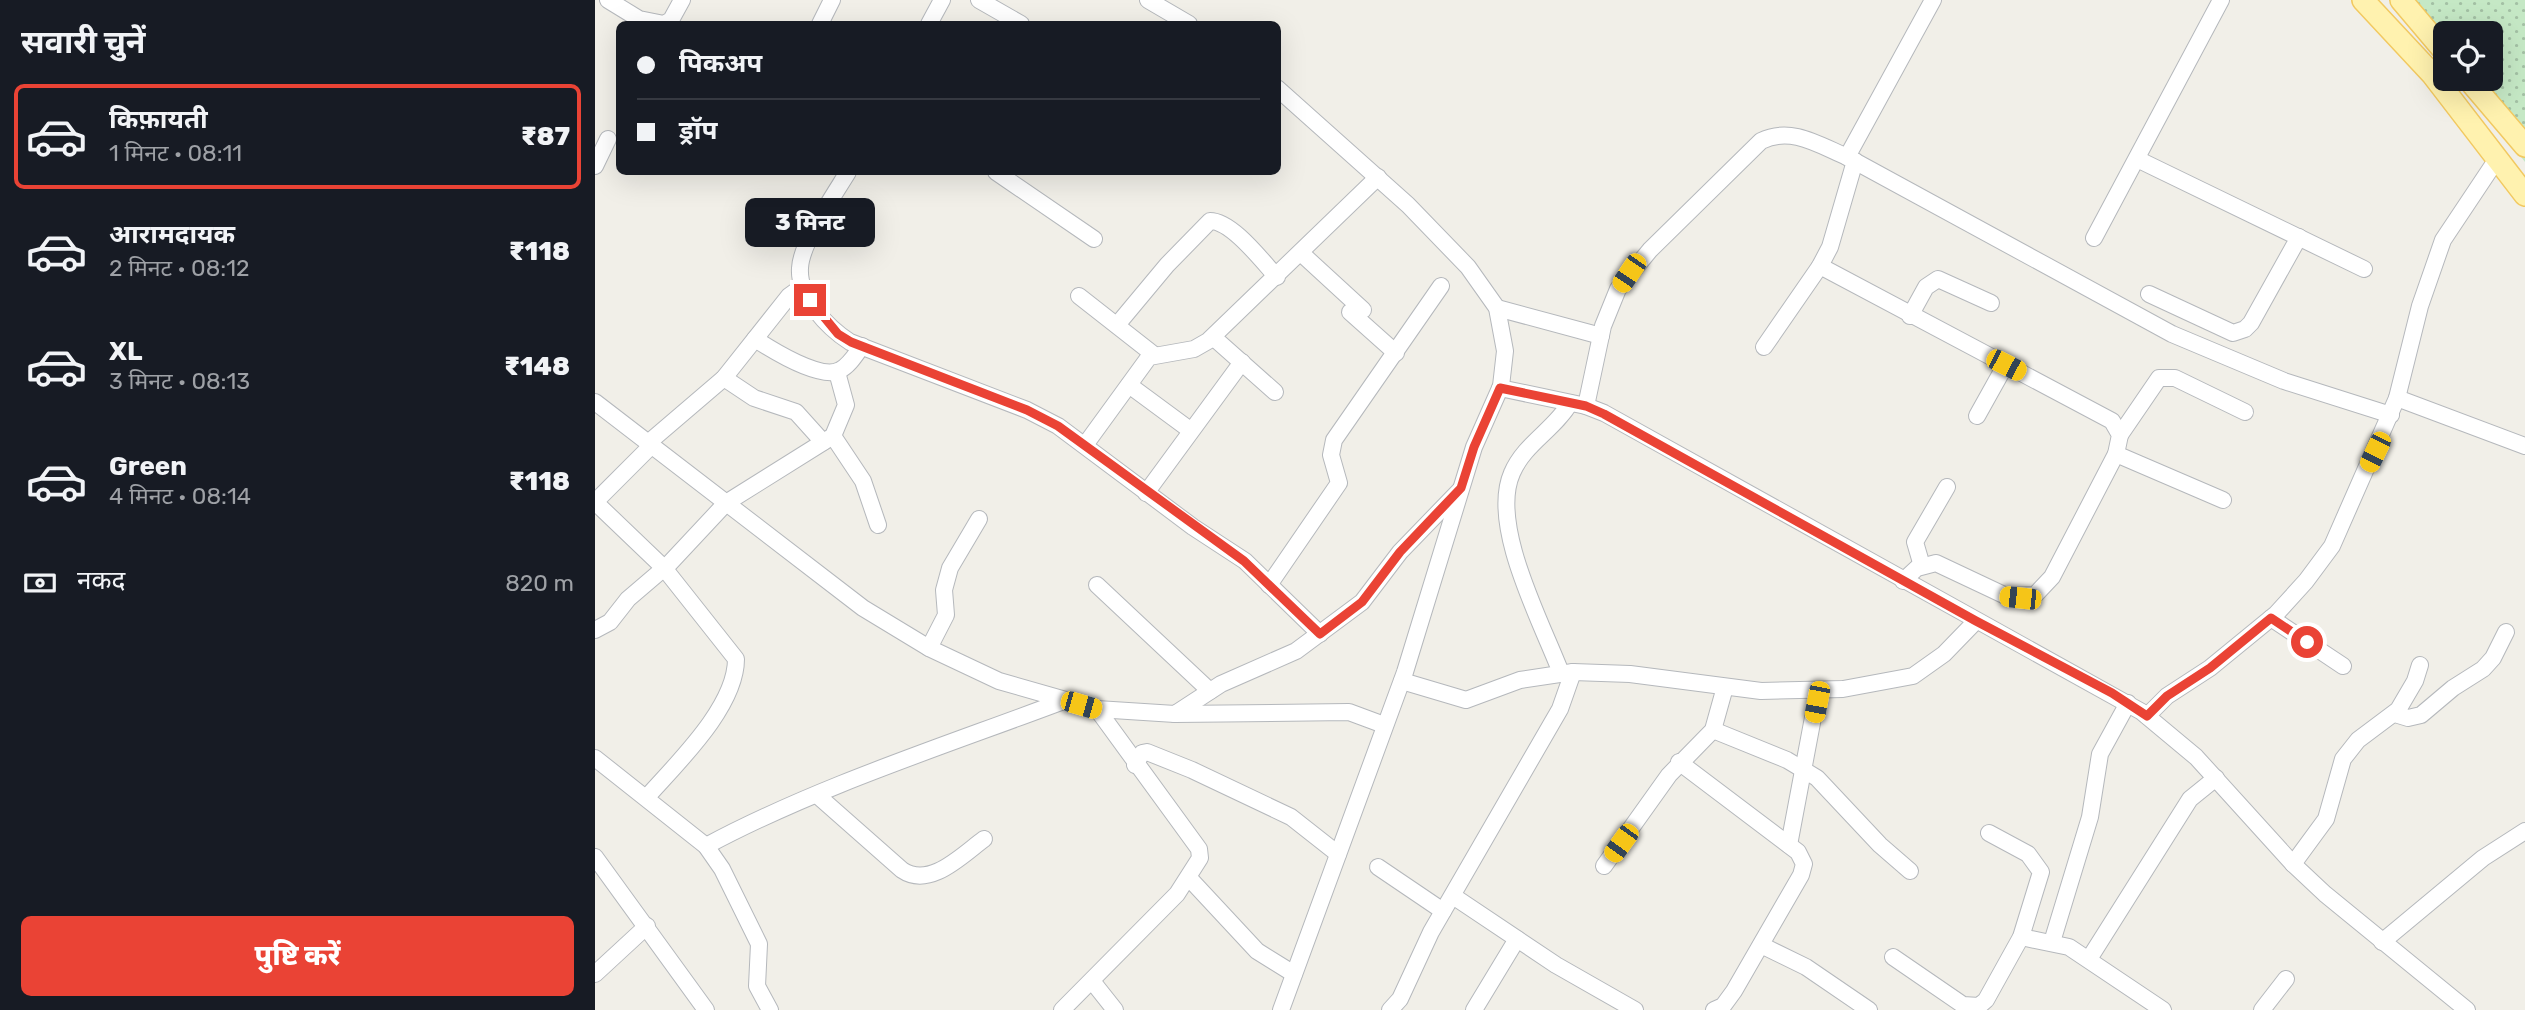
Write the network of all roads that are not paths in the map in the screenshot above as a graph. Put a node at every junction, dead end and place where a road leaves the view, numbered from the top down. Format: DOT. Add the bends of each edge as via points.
graph roads {
  1 [pos="608,0"];
  2 [pos="682,0"];
  3 [pos="832,0"];
  4 [pos="942,0"];
  5 [pos="979,0"];
  6 [pos="1148,0"];
  7 [pos="1933,0"];
  8 [pos="2221,0"];
  9 [pos="2363,0"];
  10 [pos="2401,0"];
  11 [pos="649,21"];
  12 [pos="669,21"];
  13 [pos="822,21"];
  14 [pos="931,21"];
  15 [pos="1016,21"];
  16 [pos="1184,21"];
  17 [pos="2433,38"];
  18 [pos="2478,91"];
  19 [pos="1281,92"];
  20 [pos="608,139"];
  21 [pos="2525,146"];
  22 [pos="1851,159"];
  23 [pos="2137,159"];
  24 [pos="2497,159"];
  25 [pos="595,166"];
  26 [pos="846,175"];
  27 [pos="1000,175"];
  28 [pos="1378,177"];
  29 [pos="2525,195"];
  30 [pos="2299,237"];
  31 [pos="2094,238"];
  32 [pos="1094,239"];
  33 [pos="1301,253"];
  34 [pos="1820,266"];
  35 [pos="2364,269"];
  36 [pos="1277,277"];
  37 [pos="803,286"];
  38 [pos="1441,286"];
  39 [pos="2149,294"];
  40 [pos="1079,296"];
  41 [pos="1991,303"];
  42 [pos="1497,308"];
  43 [pos="1910,316"];
  44 [pos="1117,325"];
  45 [pos="1601,336"];
  46 [pos="1213,337"];
  47 [pos="755,339"];
  48 [pos="862,346"];
  49 [pos="1764,347"];
  50 [pos="1397,353"];
  51 [pos="1153,354"];
  52 [pos="1242,362"];
  53 [pos="2006,365"];
  54 [pos="837,372"];
  55 [pos="724,378"];
  56 [pos="1129,386"];
  57 [pos="1500,388"];
  58 [pos="1275,392"];
  59 [pos="2397,398"];
  60 [pos="595,402"];
  61 [pos="1570,403"];
  62 [pos="1586,406"];
  63 [pos="2245,412"];
  64 [pos="2391,415"];
  65 [pos="1977,416"];
  66 [pos="1191,430"];
  67 [pos="2120,435"];
  68 [pos="828,439"];
  69 [pos="650,444"];
  70 [pos="1085,445"];
  71 [pos="2525,446"];
  72 [pos="2116,454"];
  73 [pos="1947,487"];
  74 [pos="1461,488"];
  75 [pos="1146,493"];
  76 [pos="2223,499"];
  77 [pos="595,502"];
  78 [pos="726,503"];
  79 [pos="979,519"];
  80 [pos="878,524"];
  81 [pos="1922,566"];
  82 [pos="664,568"];
  83 [pos="1903,581"];
  84 [pos="1097,584"];
  85 [pos="1269,585"];
  86 [pos="2271,618"];
  87 [pos="1976,621"];
  88 [pos="595,629"];
  89 [pos="2506,632"];
  90 [pos="1320,634"];
  91 [pos="929,648"];
  92 [pos="2420,665"];
  93 [pos="2343,666"];
  94 [pos="1567,672"];
  95 [pos="1402,681"];
  96 [pos="1725,687"];
  97 [pos="1210,691"];
  98 [pos="1818,691"];
  99 [pos="1066,700"];
  100 [pos="2128,703"];
  101 [pos="1097,709"];
  102 [pos="1175,714"];
  103 [pos="2395,714"];
  104 [pos="2147,716"];
  105 [pos="1384,725"];
  106 [pos="1713,730"];
  107 [pos="595,758"];
  108 [pos="1679,762"];
  109 [pos="1135,765"];
  110 [pos="1803,770"];
  111 [pos="2216,778"];
  112 [pos="817,794"];
  113 [pos="647,797"];
  114 [pos="2525,831"];
  115 [pos="1989,833"];
  116 [pos="983,839"];
  117 [pos="1789,845"];
  118 [pos="706,846"];
  119 [pos="1338,854"];
  120 [pos="595,857"];
  121 [pos="2293,864"];
  122 [pos="1604,866"];
  123 [pos="1378,867"];
  124 [pos="1910,870"];
  125 [pos="1189,878"];
  126 [pos="1453,896"];
  127 [pos="1443,911"];
  128 [pos="647,926"];
  129 [pos="2021,937"];
  130 [pos="1517,939"];
  131 [pos="2052,942"];
  132 [pos="2382,942"];
  133 [pos="1761,945"];
  134 [pos="1893,957"];
  135 [pos="2089,959"];
  136 [pos="595,974"];
  137 [pos="1294,975"];
  138 [pos="2286,979"];
  139 [pos="1092,981"];
  140 [pos="706,1010"];
  141 [pos="770,1010"];
  142 [pos="1062,1010"];
  143 [pos="1115,1010"];
  144 [pos="1281,1010"];
  145 [pos="1390,1010"];
  146 [pos="1473,1010"];
  147 [pos="1635,1010"];
  148 [pos="1714,1010"];
  149 [pos="1869,1010"];
  150 [pos="2164,1010"];
  151 [pos="2262,1010"];
  152 [pos="2467,1010"];
  1 -- 11 [label="street"];
  2 -- 12 [label="street"];
  3 -- 13 [label="street"];
  4 -- 14 [label="street"];
  5 -- 15 [label="street"];
  6 -- 16 [label="street"];
  7 -- 22 [label="street"];
  8 -- 23 [label="street"];
  9 -- 24 [label="main road" via="2433,74"];
  10 -- 17 [label="main road"];
  18 -- 21 [label="main road"];
  19 -- 28 [label="street"];
  20 -- 25 [label="street"];
  22 -- 34 [label="street" via="1835,233"];
  22 -- 45 [label="street" via="1795,135 1761,141 1629,273 1609,307"];
  22 -- 64 [label="street" via="2172,334 2284,381"];
  23 -- 30 [label="street"];
  23 -- 31 [label="street"];
  24 -- 29 [label="main road"];
  24 -- 59 [label="street" via="2443,240 2420,306"];
  26 -- 37 [label="street" via="817,224 800,265"];
  27 -- 32 [label="street"];
  28 -- 33 [label="street"];
  28 -- 42 [label="street" via="1468,267"];
  30 -- 35 [label="street"];
  30 -- 39 [label="street" via="2251,323 2238,332"];
  33 -- 36 [label="street"];
  33 -- 50 [label="street"];
  34 -- 43 [label="street"];
  34 -- 49 [label="street"];
  36 -- 44 [label="street" via="1231,229 1220,221 1210,221"];
  36 -- 46 [label="street"];
  37 -- 47 [label="street" via="789,296"];
  37 -- 48 [label="street" via="838,334"];
  38 -- 50 [label="street"];
  40 -- 44 [label="street"];
  41 -- 43 [label="street" via="1938,279 1926,286"];
  42 -- 45 [label="street"];
  42 -- 57 [label="street" via="1505,351"];
  43 -- 53 [label="street"];
  44 -- 51 [label="street"];
  45 -- 62 [label="street"];
  46 -- 51 [label="street" via="1194,349"];
  46 -- 52 [label="street"];
  47 -- 54 [label="street" via="785,357"];
  47 -- 55 [label="street"];
  48 -- 54 [label="street"];
  48 -- 70 [label="street" via="1027,410"];
  50 -- 85 [label="street" via="1334,440 1331,455 1339,483"];
  51 -- 56 [label="street"];
  52 -- 58 [label="street"];
  52 -- 66 [label="street"];
  53 -- 65 [label="street"];
  53 -- 67 [label="street" via="2112,421"];
  54 -- 68 [label="street" via="846,405"];
  55 -- 68 [label="street" via="754,398 796,412"];
  55 -- 69 [label="street"];
  56 -- 66 [label="street"];
  56 -- 70 [label="street"];
  57 -- 61 [label="street"];
  57 -- 74 [label="street"];
  59 -- 64 [label="street"];
  59 -- 71 [label="street"];
  60 -- 69 [label="street"];
  61 -- 62 [label="street"];
  61 -- 94 [label="street" via="1520,458 1506,499 1517,562"];
  62 -- 83 [label="street"];
  63 -- 67 [label="street" via="2175,378 2158,378"];
  64 -- 86 [label="street" via="2332,546"];
  66 -- 75 [label="street"];
  67 -- 72 [label="street"];
  68 -- 78 [label="street"];
  68 -- 80 [label="street" via="863,481"];
  69 -- 77 [label="street"];
  69 -- 78 [label="street"];
  70 -- 75 [label="street"];
  72 -- 76 [label="street"];
  72 -- 81 [label="street" via="2052,577 2035,595 2006,596 1943,565"];
  73 -- 81 [label="street" via="1915,542"];
  74 -- 90 [label="street" via="1400,552 1362,602"];
  74 -- 95 [label="street"];
  75 -- 85 [label="street" via="1244,561"];
  77 -- 82 [label="street"];
  78 -- 82 [label="street"];
  78 -- 91 [label="street" via="863,608"];
  79 -- 91 [label="street" via="950,568 944,590 946,615"];
  81 -- 83 [label="street"];
  82 -- 88 [label="street" via="628,599 610,622"];
  82 -- 113 [label="street" via="733,653 736,667 700,737"];
  83 -- 87 [label="street"];
  84 -- 97 [label="street"];
  85 -- 90 [label="street"];
  86 -- 93 [label="street"];
  86 -- 104 [label="street"];
  87 -- 98 [label="street" via="1944,654 1913,676"];
  87 -- 100 [label="street"];
  89 -- 103 [label="street" via="2483,669 2421,715"];
  90 -- 97 [label="street" via="1296,651"];
  91 -- 99 [label="street" via="999,681"];
  92 -- 103 [label="street"];
  94 -- 95 [label="street" via="1520,680 1467,700"];
  94 -- 96 [label="street" via="1630,674"];
  94 -- 126 [label="street" via="1560,709"];
  95 -- 105 [label="street"];
  96 -- 98 [label="street"];
  96 -- 106 [label="street"];
  97 -- 102 [label="street"];
  98 -- 110 [label="street"];
  99 -- 101 [label="street"];
  99 -- 112 [label="street"];
  100 -- 104 [label="street"];
  100 -- 131 [label="street" via="2100,754 2090,817"];
  101 -- 102 [label="street"];
  101 -- 109 [label="street"];
  102 -- 105 [label="street" via="1349,712"];
  103 -- 121 [label="street" via="2349,749 2326,818"];
  104 -- 111 [label="street"];
  105 -- 119 [label="street"];
  106 -- 108 [label="street"];
  106 -- 110 [label="street"];
  107 -- 113 [label="street"];
  108 -- 117 [label="street"];
  108 -- 122 [label="street"];
  109 -- 119 [label="street" via="1147,752 1192,770 1291,817"];
  109 -- 125 [label="street" via="1199,849 1199,863"];
  110 -- 117 [label="street"];
  110 -- 124 [label="street" via="1817,778"];
  111 -- 121 [label="street"];
  111 -- 135 [label="street" via="2190,799"];
  112 -- 116 [label="street" via="914,876 929,875 950,864"];
  112 -- 118 [label="street"];
  113 -- 118 [label="street"];
  114 -- 132 [label="street" via="2483,858"];
  115 -- 129 [label="street" via="2038,864 2040,882"];
  117 -- 133 [label="street" via="1803,859 1801,875"];
  118 -- 141 [label="street" via="759,944 757,986"];
  119 -- 137 [label="street"];
  120 -- 128 [label="street"];
  121 -- 132 [label="street"];
  123 -- 127 [label="street"];
  125 -- 137 [label="street" via="1257,951"];
  125 -- 139 [label="street"];
  126 -- 127 [label="street"];
  126 -- 130 [label="street"];
  127 -- 145 [label="street" via="1400,999"];
  128 -- 136 [label="street"];
  128 -- 140 [label="street"];
  129 -- 131 [label="street"];
  129 -- 134 [label="street" via="1986,1000 1971,1007"];
  130 -- 146 [label="street"];
  130 -- 147 [label="street"];
  131 -- 135 [label="street"];
  132 -- 152 [label="street"];
  133 -- 148 [label="street" via="1734,991"];
  133 -- 149 [label="street" via="1806,967"];
  135 -- 150 [label="street"];
  137 -- 144 [label="street"];
  138 -- 151 [label="street"];
  139 -- 142 [label="street"];
  139 -- 143 [label="street"];
}
